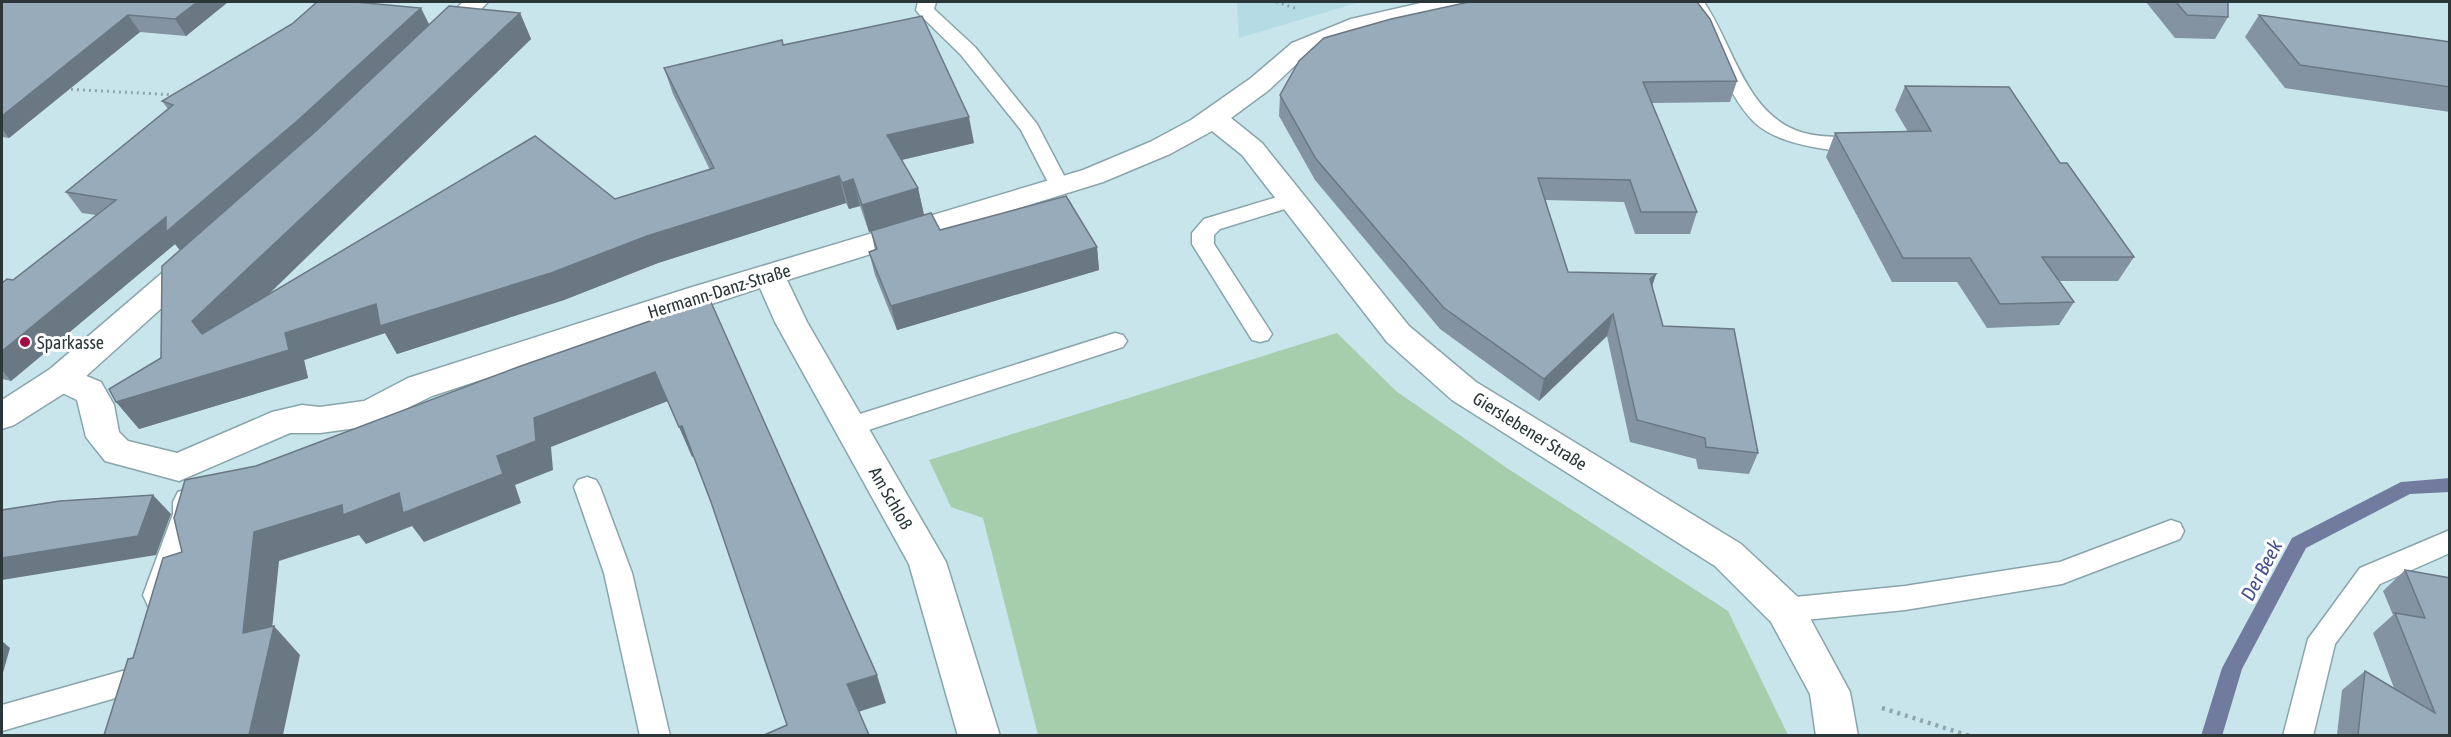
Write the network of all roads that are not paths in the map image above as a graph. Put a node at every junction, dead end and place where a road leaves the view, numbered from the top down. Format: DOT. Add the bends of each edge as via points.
graph roads {
  1 [pos="476,2"];
  2 [pos="927,2"];
  3 [pos="1462,2"];
  4 [pos="1695,2"];
  5 [pos="423,54"];
  6 [pos="1213,118"];
  7 [pos="1862,145"];
  8 [pos="1060,187"];
  9 [pos="1294,199"];
  10 [pos="213,245"];
  11 [pos="770,275"];
  12 [pos="1260,334"];
  13 [pos="1115,341"];
  14 [pos="62,378"];
  15 [pos="2,416"];
  16 [pos="850,427"];
  17 [pos="179,467"];
  18 [pos="587,487"];
  19 [pos="2171,531"];
  20 [pos="2450,541"];
  21 [pos="1785,610"];
  22 [pos="143,651"];
  23 [pos="2,718"];
  24 [pos="117,724"];
  25 [pos="656,735"];
  26 [pos="979,735"];
  27 [pos="1837,735"];
  28 [pos="2298,735"];
  1 -- 5 [label="street"];
  2 -- 8 [label="lane" via="925,10 968,51 1030,128"];
  3 -- 6 [label="street, Hermann-Danz-Straße" via="1398,14 1326,36 1298,49 1261,84"];
  4 -- 7 [label="lane" via="1712,25 1753,109 1780,131 1822,144"];
  6 -- 8 [label="street, Hermann-Danz-Straße" via="1148,156"];
  6 -- 9 [label="street, Gierslebener Straße" via="1252,149"];
  8 -- 11 [label="street, Hermann-Danz-Straße"];
  9 -- 12 [label="lane" via="1212,224 1203,233 1203,243"];
  9 -- 21 [label="street, Gierslebener Straße" via="1398,334 1464,391 1728,555"];
  10 -- 14 [label="street"];
  11 -- 16 [label="street, Am Schloß" via="791,322"];
  11 -- 17 [label="street, Hermann-Danz-Straße" via="420,387 371,413 284,422"];
  13 -- 16 [label="lane"];
  14 -- 15 [label="street"];
  14 -- 17 [label="street" via="89,391 97,405 103,437 117,452"];
  16 -- 26 [label="street, Am Schloß" via="927,562"];
  17 -- 22 [label="street" via="190,482 191,514"];
  18 -- 25 [label="lane" via="618,573"];
  19 -- 21 [label="lane" via="2062,573 1905,598"];
  20 -- 28 [label="lane" via="2370,576 2322,639"];
  21 -- 27 [label="street, Gierslebener Straße" via="1830,692"];
  22 -- 23 [label="lane"];
  22 -- 24 [label="street"];
}
